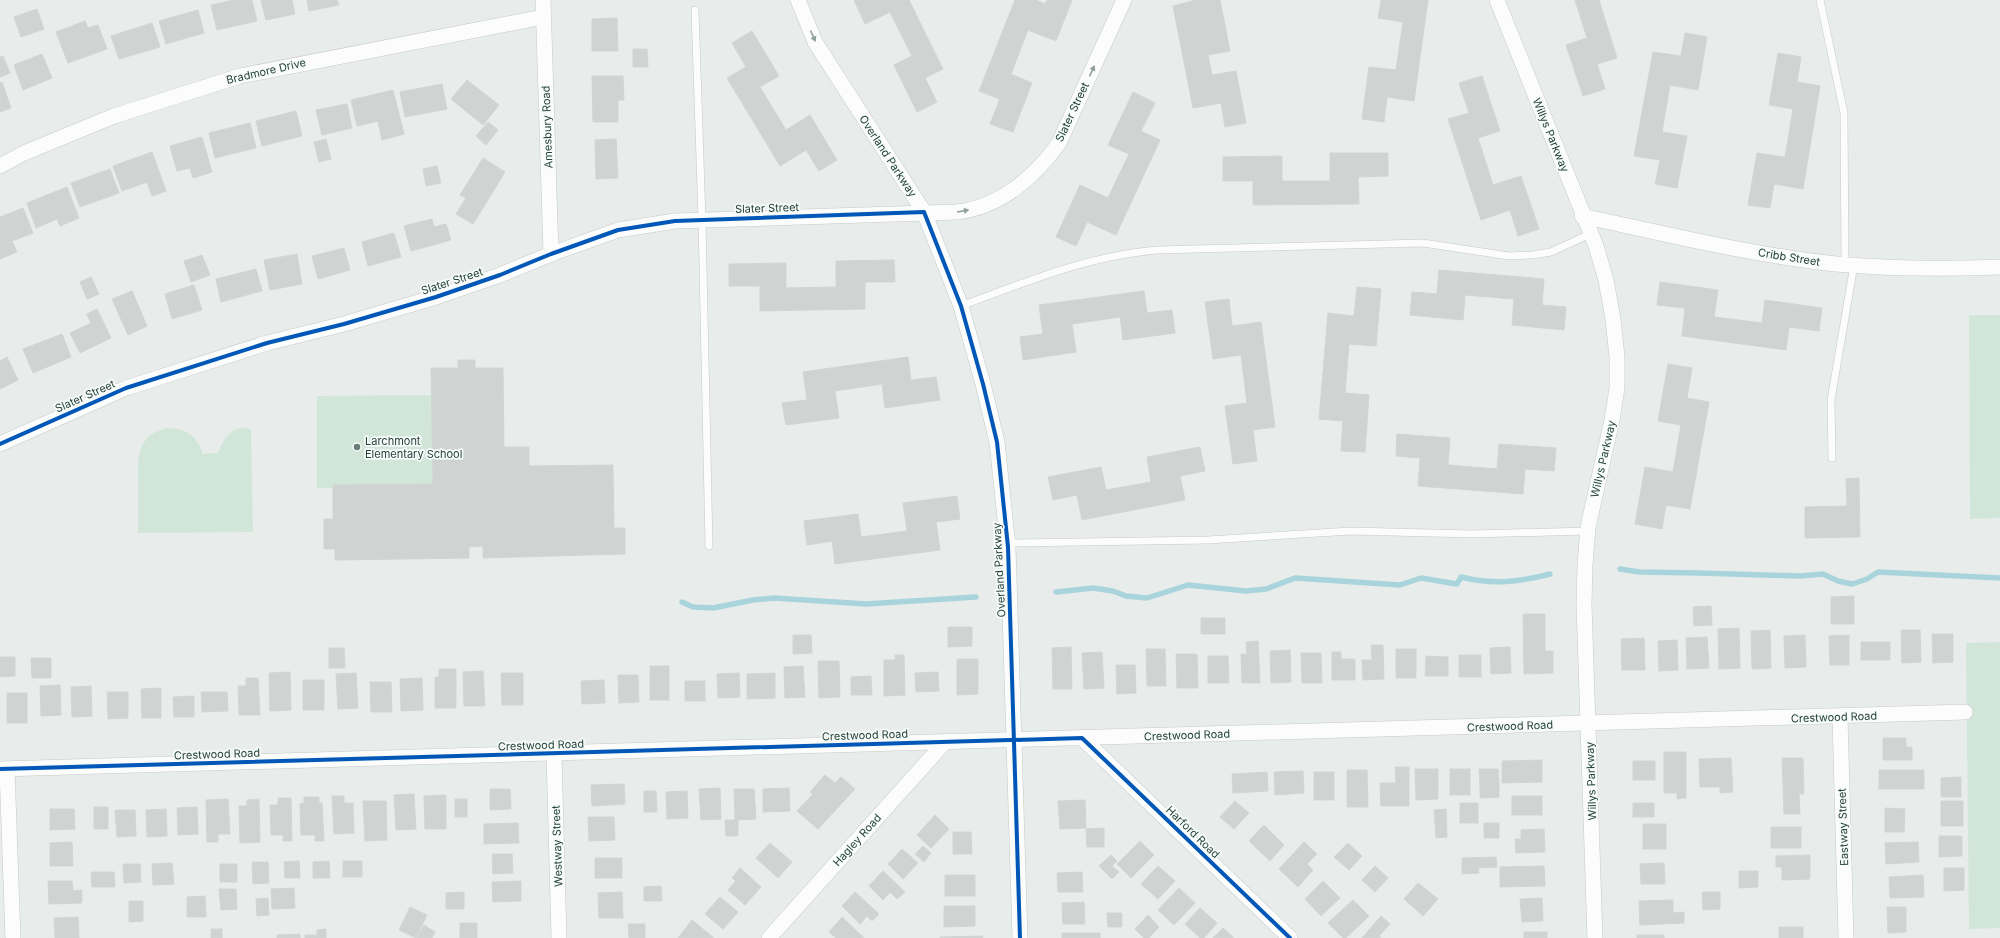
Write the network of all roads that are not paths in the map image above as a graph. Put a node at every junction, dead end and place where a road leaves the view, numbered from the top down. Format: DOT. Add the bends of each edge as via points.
graph roads {
  1 [pos="543,0"];
  2 [pos="798,0"];
  3 [pos="1124,0"];
  4 [pos="1497,0"];
  5 [pos="1820,0"];
  6 [pos="695,10"];
  7 [pos="543,17"];
  8 [pos="0,166"];
  9 [pos="924,212"];
  10 [pos="1582,216"];
  11 [pos="702,220"];
  12 [pos="1590,234"];
  13 [pos="551,254"];
  14 [pos="1849,265"];
  15 [pos="2000,268"];
  16 [pos="961,306"];
  17 [pos="0,444"];
  18 [pos="1832,458"];
  19 [pos="1588,531"];
  20 [pos="1008,543"];
  21 [pos="709,546"];
  22 [pos="1965,712"];
  23 [pos="1840,717"];
  24 [pos="1589,724"];
  25 [pos="1082,738"];
  26 [pos="1014,740"];
  27 [pos="945,742"];
  28 [pos="554,753"];
  29 [pos="4,769"];
  30 [pos="13,938"];
  31 [pos="559,938"];
  32 [pos="769,938"];
  33 [pos="1020,938"];
  34 [pos="1290,938"];
  35 [pos="1595,938"];
  36 [pos="1846,938"];
  1 -- 7 [label="street, Amesbury Road"];
  2 -- 9 [label="street, Overland Parkway, one-way" via="815,42"];
  9 -- 3 [label="street, Slater Street, one-way" via="957,212 974,208 1003,196 1029,179 1041,167 1059,143"];
  4 -- 10 [label="street, Willys Parkway"];
  5 -- 14 [label="lane" via="1844,113"];
  6 -- 11 [label="lane"];
  7 -- 8 [label="street, Bradmore Drive" via="240,76 114,116 38,147"];
  7 -- 13 [label="street, Amesbury Road"];
  9 -- 11 [label="street, Slater Street"];
  9 -- 16 [label="street, Overland Parkway"];
  10 -- 12 [label="street, Willys Parkway"];
  10 -- 14 [label="street, Cribb Street" via="1755,252"];
  11 -- 13 [label="street, Slater Street" via="652,223 618,230"];
  11 -- 21 [label="lane"];
  12 -- 16 [label="lane" via="1551,252 1509,256 1423,243 1127,252 1076,264"];
  12 -- 19 [label="street, Willys Parkway" via="1606,280 1613,319 1617,388"];
  13 -- 17 [label="street, Slater Street" via="500,275 436,296 344,324 267,343 126,388"];
  14 -- 15 [label="street, Cribb Street" via="1942,269"];
  14 -- 18 [label="lane" via="1831,400"];
  16 -- 20 [label="street, Overland Parkway" via="997,442"];
  19 -- 20 [label="lane" via="1472,534 1351,532 1208,540"];
  19 -- 24 [label="street, Willys Parkway" via="1584,604"];
  20 -- 26 [label="street, Overland Parkway"];
  22 -- 23 [label="street, Crestwood Road"];
  23 -- 24 [label="street, Crestwood Road"];
  23 -- 36 [label="street, Eastway Street"];
  24 -- 25 [label="street, Crestwood Road"];
  24 -- 35 [label="street, Willys Parkway"];
  25 -- 26 [label="street, Crestwood Road"];
  25 -- 34 [label="street, Harford Road"];
  26 -- 27 [label="street, Crestwood Road"];
  26 -- 33 [label="street, Overland Parkway"];
  27 -- 28 [label="street, Crestwood Road"];
  27 -- 32 [label="street, Hagley Road"];
  28 -- 29 [label="street, Crestwood Road"];
  28 -- 31 [label="street, Westway Street"];
  29 -- 30 [label="street"];
}
